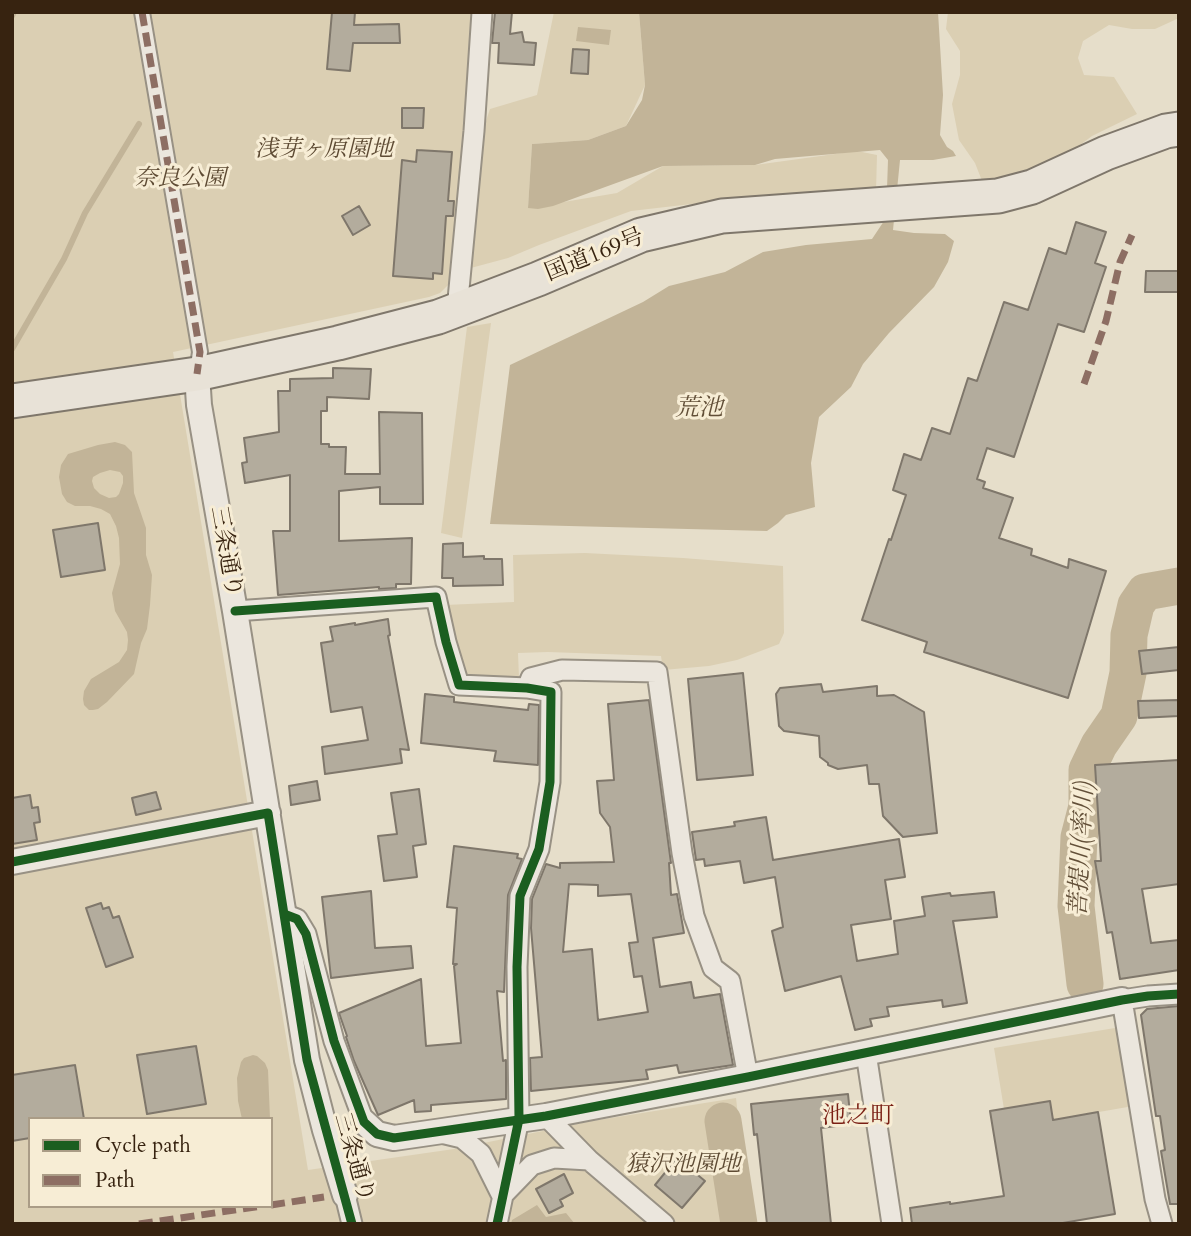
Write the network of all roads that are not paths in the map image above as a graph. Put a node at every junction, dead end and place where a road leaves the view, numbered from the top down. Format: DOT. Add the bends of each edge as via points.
graph roads {
  1 [pos="142,12"];
  2 [pos="482,12"];
  3 [pos="1179,129"];
  4 [pos="457,310"];
  5 [pos="197,374"];
  6 [pos="12,401"];
  7 [pos="235,611"];
  8 [pos="527,688"];
  9 [pos="268,813"];
  10 [pos="12,862"];
  11 [pos="285,914"];
  12 [pos="1179,994"];
  13 [pos="1122,1000"];
  14 [pos="866,1053"];
  15 [pos="748,1077"];
  16 [pos="545,1116"];
  17 [pos="519,1119"];
  18 [pos="365,1122"];
  19 [pos="437,1132"];
  20 [pos="589,1160"];
  21 [pos="345,1195"];
  22 [pos="502,1195"];
  23 [pos="352,1224"];
  24 [pos="498,1224"];
  25 [pos="664,1224"];
  26 [pos="892,1224"];
  27 [pos="1162,1224"];
  1 -- 5 [label="street" via="200,352"];
  2 -- 4 [label="street"];
  3 -- 4 [label="highway, 国道169号" via="998,196 722,216 641,235"];
  4 -- 5 [label="highway, 国道169号" via="338,343"];
  5 -- 6 [label="highway, 国道169号"];
  5 -- 7 [label="street, 三条通り"];
  7 -- 8 [label="street" via="436,597 459,685"];
  7 -- 9 [label="street, 三条通り"];
  8 -- 15 [label="street" via="531,678 562,670 657,672 694,916 713,968 730,981"];
  8 -- 17 [label="street" via="551,692 551,730 550,782 539,849 520,896"];
  9 -- 10 [label="street"];
  9 -- 11 [label="street, 三条通り"];
  11 -- 18 [label="street" via="297,919 306,934 334,1041"];
  11 -- 21 [label="street, 三条通り" via="307,1060"];
  12 -- 13 [label="street"];
  13 -- 14 [label="street"];
  13 -- 27 [label="street"];
  14 -- 15 [label="street"];
  14 -- 26 [label="street"];
  15 -- 16 [label="street"];
  16 -- 17 [label="street"];
  16 -- 20 [label="street"];
  17 -- 19 [label="street"];
  17 -- 22 [label="street"];
  18 -- 19 [label="street" via="377,1134 394,1138"];
  19 -- 22 [label="street" via="462,1138 481,1154"];
  20 -- 22 [label="street" via="554,1158 532,1165"];
  20 -- 25 [label="street"];
  21 -- 23 [label="street, 三条通り"];
  22 -- 24 [label="street"];
}
